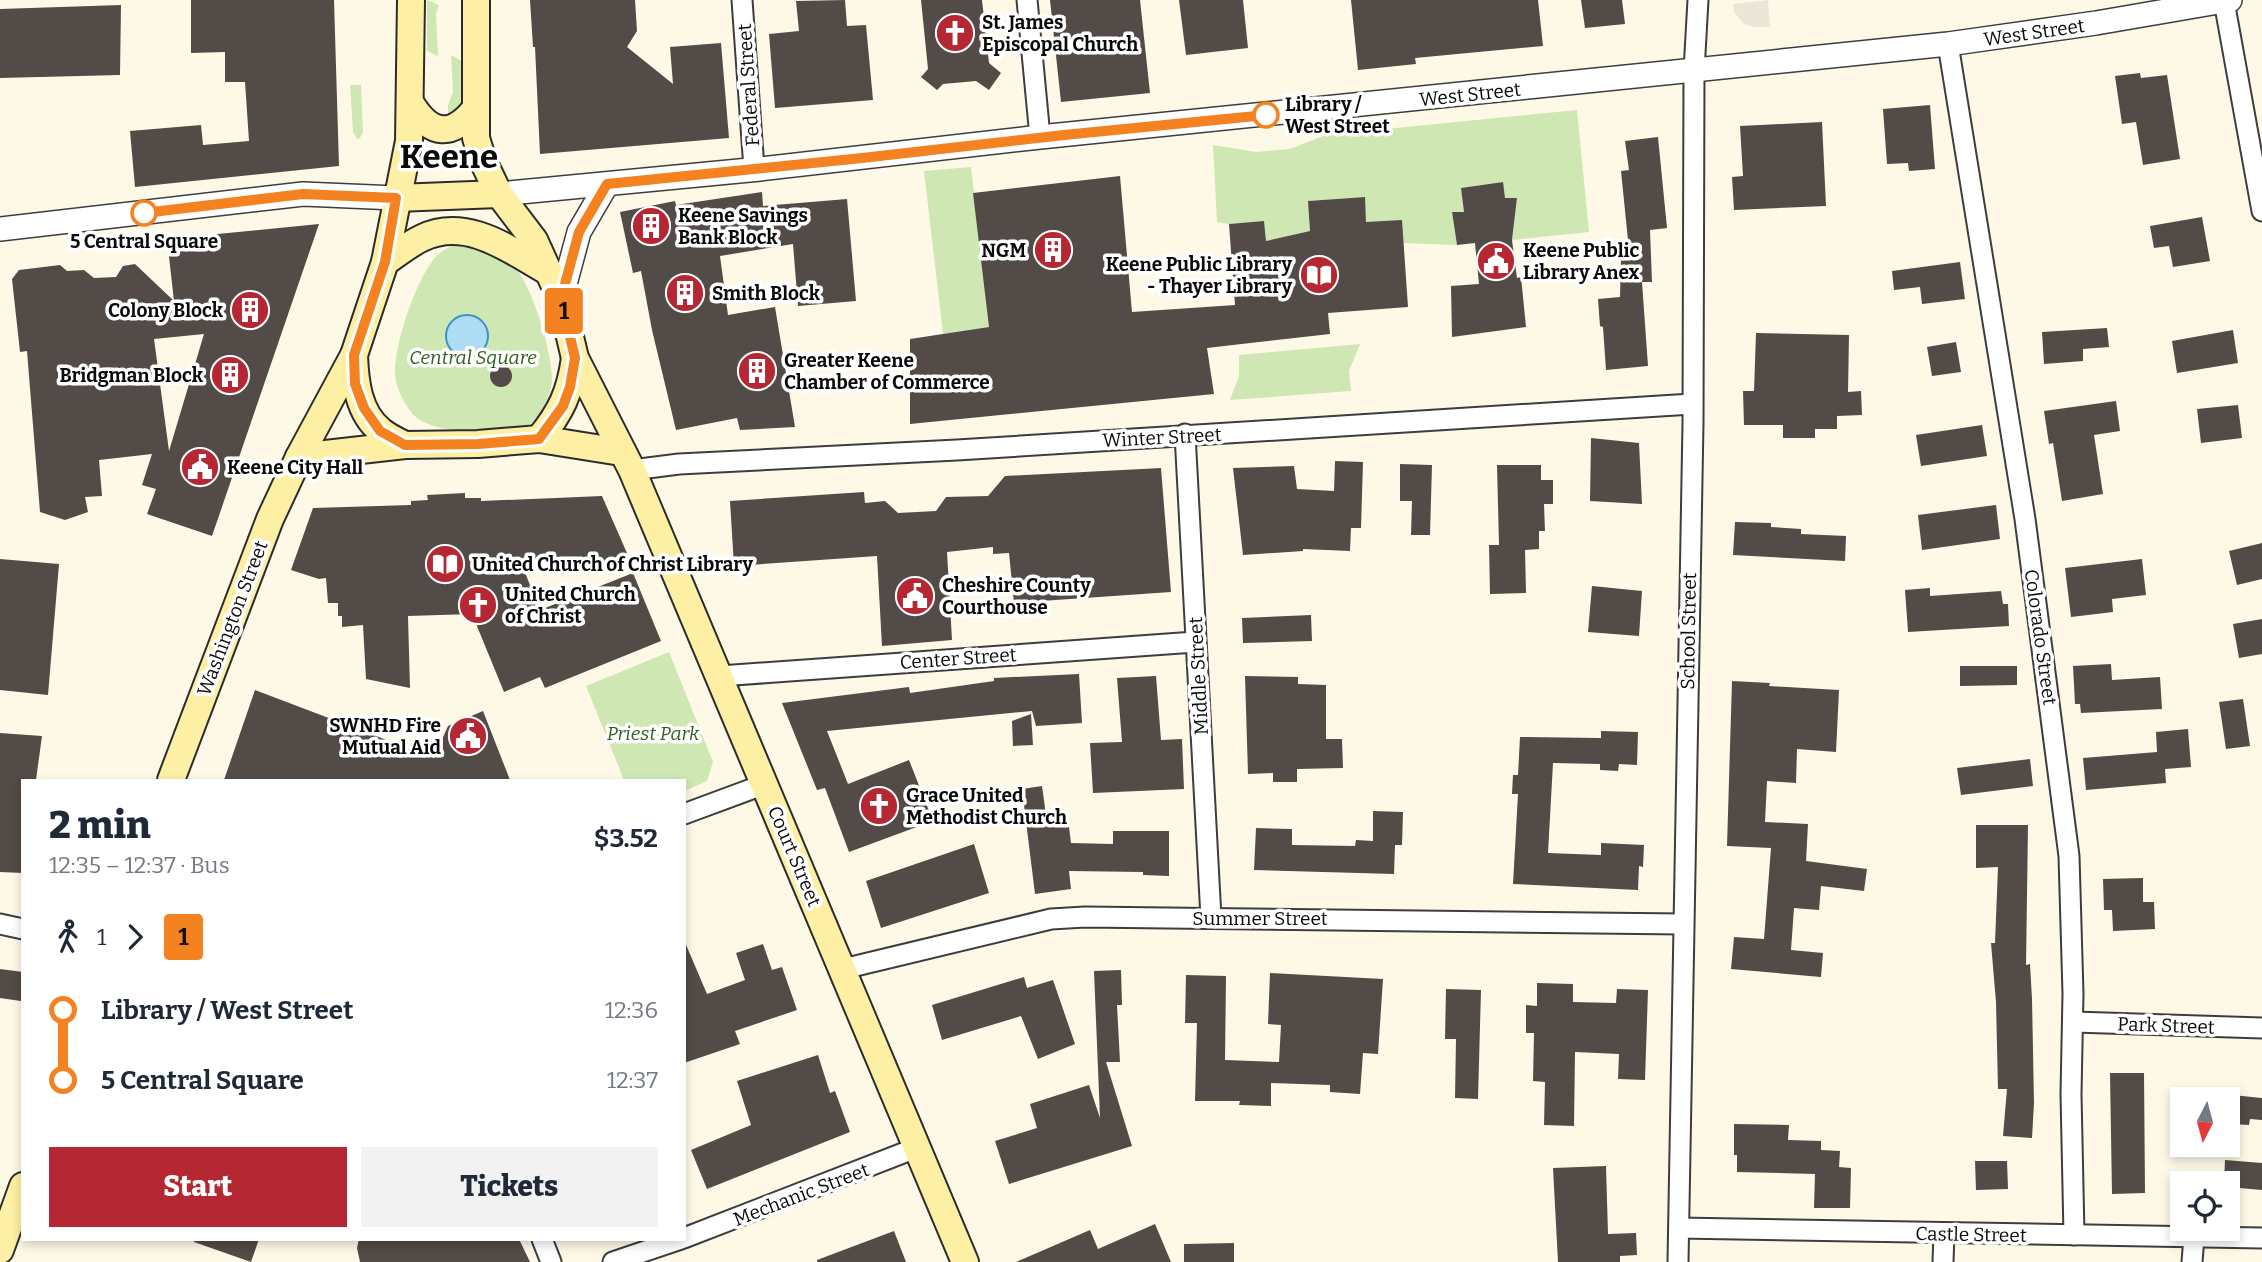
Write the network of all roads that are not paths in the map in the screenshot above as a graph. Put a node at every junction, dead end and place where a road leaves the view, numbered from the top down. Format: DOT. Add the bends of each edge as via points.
graph roads {
  1 [pos="411,0"];
  2 [pos="476,0"];
  3 [pos="742,0"];
  4 [pos="1027,0"];
  5 [pos="1698,0"];
  6 [pos="2227,1"];
  7 [pos="1948,44"];
  8 [pos="1694,71"];
  9 [pos="411,104"];
  10 [pos="476,108"];
  11 [pos="1040,137"];
  12 [pos="754,169"];
  13 [pos="607,184"];
  14 [pos="499,194"];
  15 [pos="396,198"];
  16 [pos="2262,211"];
  17 [pos="0,229"];
  18 [pos="385,262"];
  19 [pos="549,272"];
  20 [pos="561,299"];
  21 [pos="354,355"];
  22 [pos="575,358"];
  23 [pos="1692,404"];
  24 [pos="1185,434"];
  25 [pos="539,439"];
  26 [pos="405,445"];
  27 [pos="299,457"];
  28 [pos="627,461"];
  29 [pos="1195,642"];
  30 [pos="720,676"];
  31 [pos="171,779"];
  32 [pos="765,784"];
  33 [pos="686,813"];
  34 [pos="1211,918"];
  35 [pos="1683,924"];
  36 [pos="0,925"];
  37 [pos="21,929"];
  38 [pos="843,969"];
  39 [pos="2074,1023"];
  40 [pos="2261,1028"];
  41 [pos="916,1148"];
  42 [pos="21,1191"];
  43 [pos="1679,1228"];
  44 [pos="3,1232"];
  45 [pos="1944,1234"];
  46 [pos="2074,1235"];
  47 [pos="686,1236"];
  48 [pos="2170,1237"];
  49 [pos="2240,1238"];
  50 [pos="2262,1238"];
  51 [pos="543,1241"];
  52 [pos="673,1241"];
  53 [pos="2194,1241"];
  54 [pos="551,1262"];
  55 [pos="613,1262"];
  56 [pos="965,1262"];
  57 [pos="1678,1262"];
  58 [pos="1943,1262"];
  59 [pos="2192,1262"];
  1 -- 9 [label="main road"];
  2 -- 10 [label="main road"];
  3 -- 12 [label="street, Federal Street"];
  4 -- 11 [label="street"];
  5 -- 8 [label="street, School Street"];
  6 -- 7 [label="street, West Street"];
  6 -- 16 [label="street"];
  7 -- 8 [label="street, West Street"];
  7 -- 39 [label="street, Colorado Street" via="2025,519 2062,786"];
  8 -- 11 [label="street, West Street"];
  8 -- 23 [label="street, School Street"];
  9 -- 10 [label="main road" via="422,121 450,128 463,124"];
  9 -- 15 [label="main road" via="409,141"];
  10 -- 14 [label="main road" via="482,162"];
  11 -- 12 [label="street, West Street"];
  12 -- 13 [label="street, West Street"];
  13 -- 14 [label="street, West Street"];
  13 -- 20 [label="street" via="579,232"];
  14 -- 15 [label="main road"];
  14 -- 19 [label="main road" via="534,240"];
  15 -- 17 [label="street" via="303,194"];
  15 -- 18 [label="main road"];
  18 -- 19 [label="main road" via="422,237 445,231 471,232"];
  18 -- 21 [label="main road"];
  19 -- 20 [label="main road"];
  20 -- 22 [label="main road"];
  21 -- 26 [label="main road" via="355,384 364,408 380,431"];
  21 -- 27 [label="main road"];
  22 -- 25 [label="main road" via="563,406"];
  22 -- 28 [label="main road"];
  23 -- 24 [label="street, Winter Street"];
  23 -- 35 [label="street, School Street"];
  24 -- 28 [label="street, Winter Street" via="679,464"];
  24 -- 29 [label="street, Middle Street"];
  25 -- 26 [label="main road"];
  25 -- 28 [label="main road"];
  26 -- 27 [label="main road"];
  27 -- 31 [label="main road, Washington Street" via="270,519"];
  28 -- 30 [label="main road, Court Street"];
  29 -- 30 [label="street, Center Street"];
  29 -- 34 [label="street, Middle Street"];
  30 -- 32 [label="main road, Court Street"];
  32 -- 33 [label="street"];
  32 -- 38 [label="main road, Court Street"];
  34 -- 35 [label="street, Summer Street"];
  34 -- 38 [label="street, Summer Street" via="1051,919"];
  35 -- 43 [label="street, School Street"];
  36 -- 37 [label="street"];
  38 -- 41 [label="main road, Court Street"];
  39 -- 40 [label="street, Park Street"];
  39 -- 46 [label="street, Colorado Street"];
  41 -- 47 [label="street, Mechanic Street"];
  41 -- 56 [label="main road, Court Street"];
  42 -- 44 [label="main road"];
  43 -- 45 [label="street, Castle Street"];
  43 -- 57 [label="street, School Street"];
  45 -- 46 [label="street, Castle Street"];
  45 -- 58 [label="street"];
  46 -- 48 [label="street, Castle Street"];
  49 -- 50 [label="street, Castle Street"];
  51 -- 54 [label="street"];
  52 -- 55 [label="street, Mechanic Street"];
  53 -- 59 [label="street"];
}
